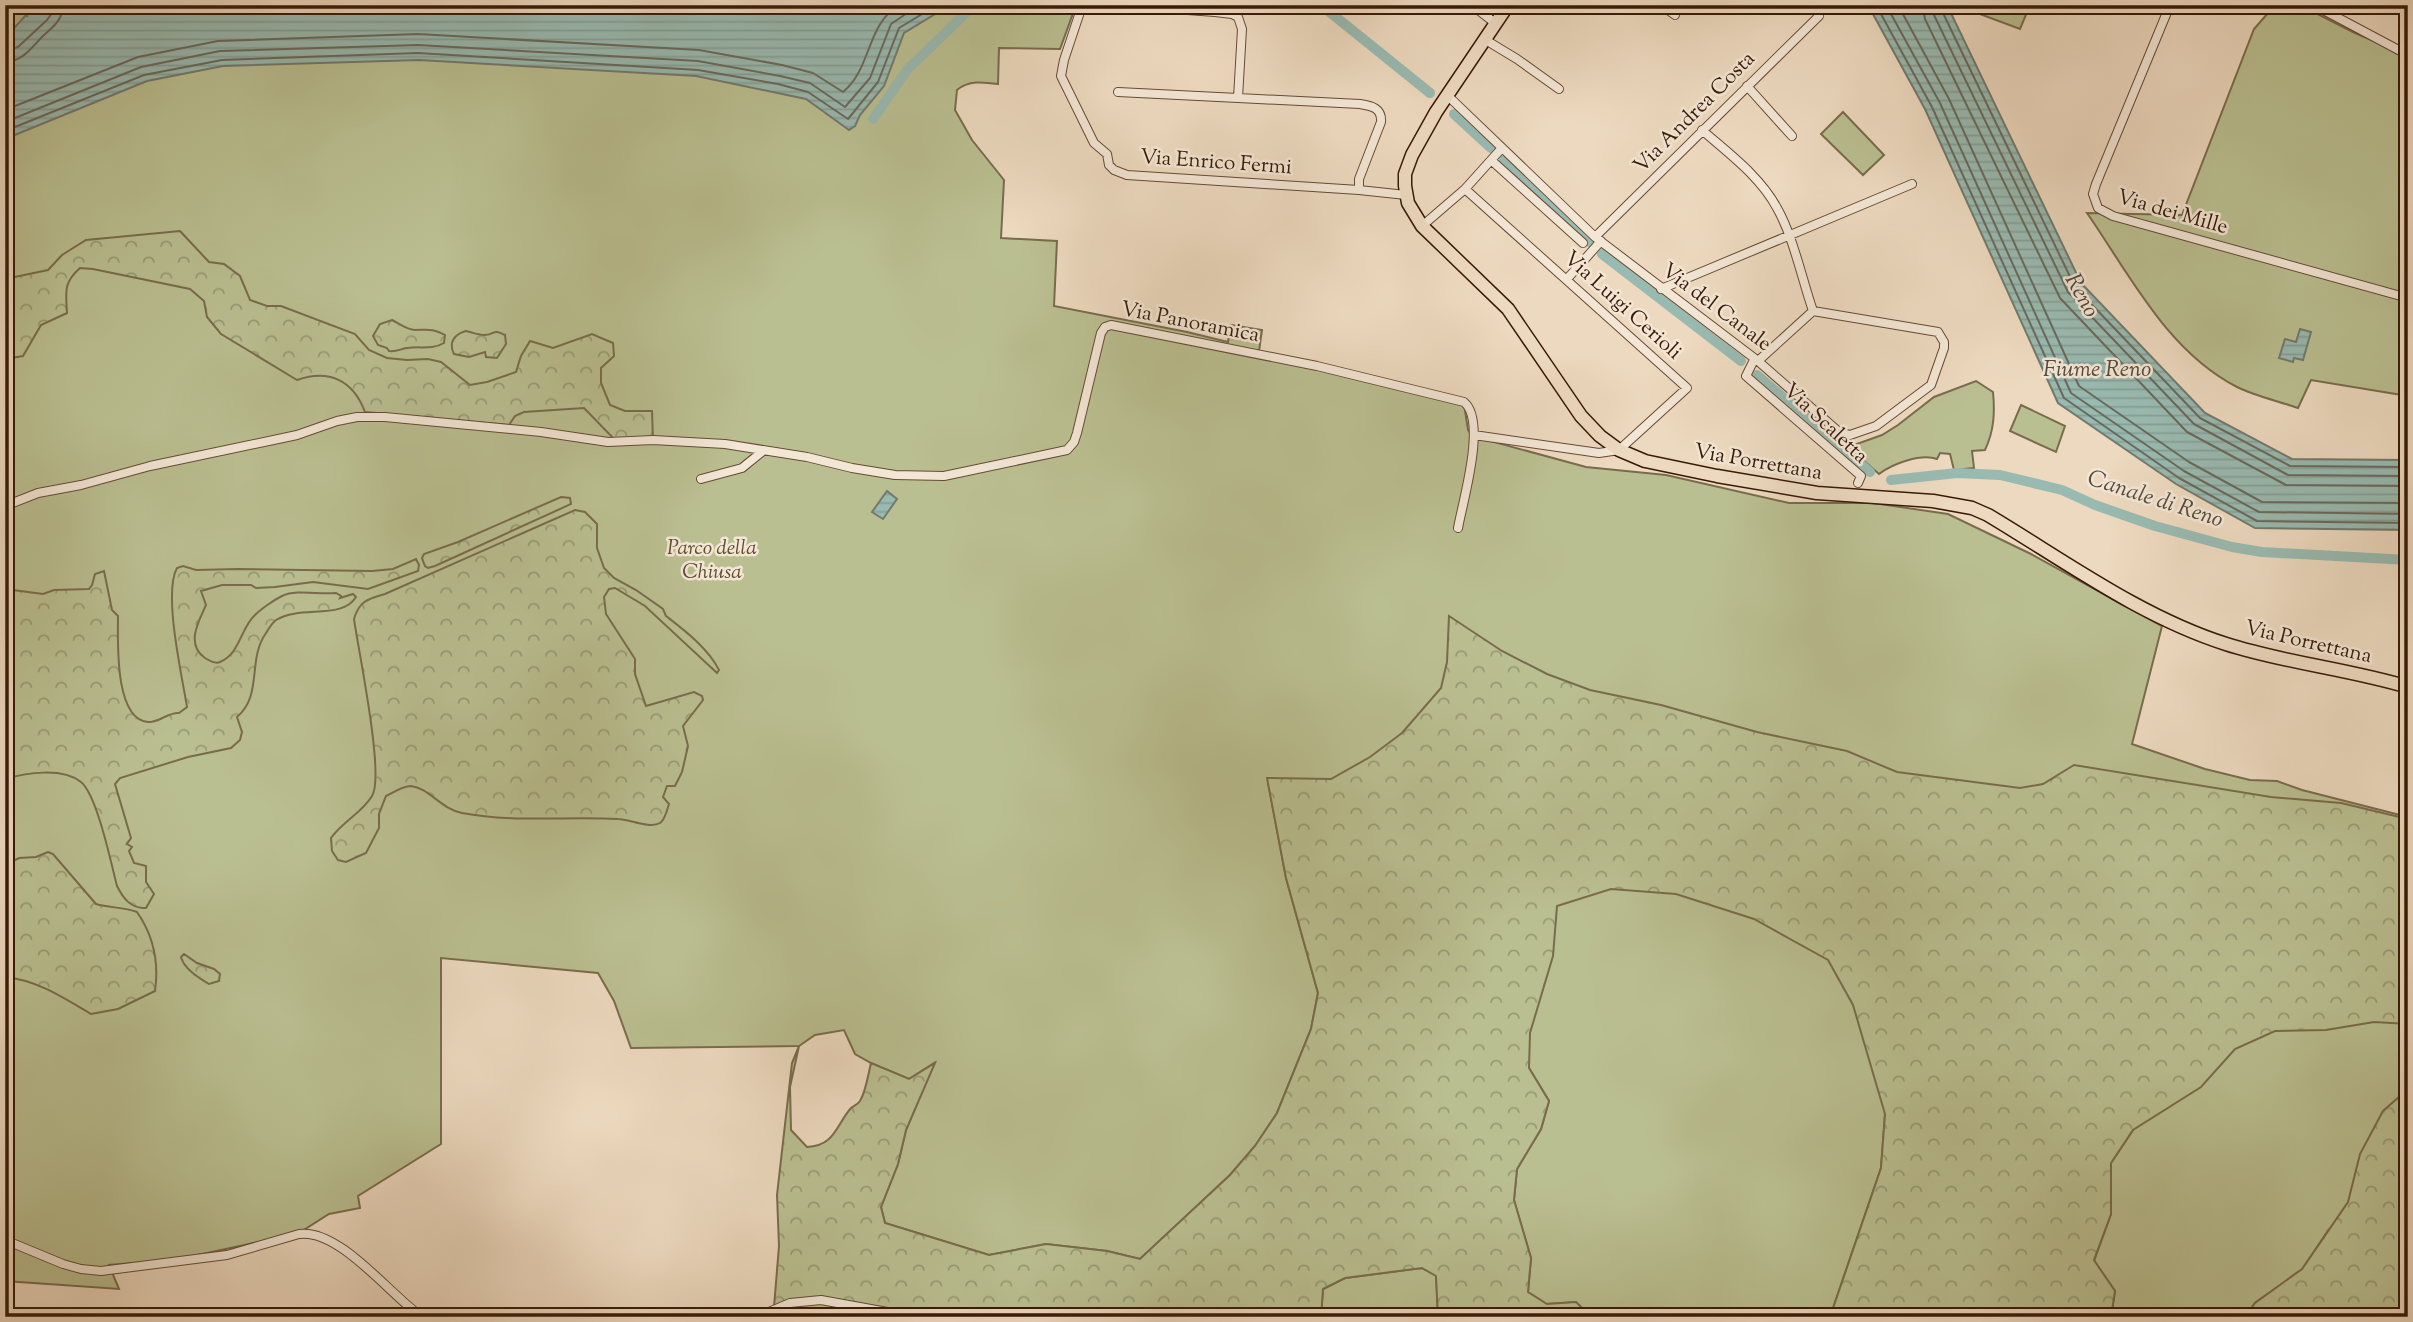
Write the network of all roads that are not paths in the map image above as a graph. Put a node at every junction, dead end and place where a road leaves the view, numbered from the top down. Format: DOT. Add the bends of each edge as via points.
graph roads {
  1 [pos="1090,5"];
  2 [pos="1118,5"];
  3 [pos="1472,5"];
  4 [pos="1507,5"];
  5 [pos="1661,5"];
  6 [pos="2171,5"];
  7 [pos="2314,5"];
  8 [pos="1675,15"];
  9 [pos="1819,16"];
  10 [pos="1495,23"];
  11 [pos="1484,39"];
  12 [pos="2408,55"];
  13 [pos="1747,86"];
  14 [pos="1559,89"];
  15 [pos="1118,92"];
  16 [pos="1447,95"];
  17 [pos="1238,98"];
  18 [pos="1702,130"];
  19 [pos="1792,135"];
  20 [pos="1502,149"];
  21 [pos="1491,160"];
  22 [pos="1912,184"];
  23 [pos="1465,189"];
  24 [pos="1359,190"];
  25 [pos="1406,195"];
  26 [pos="1422,226"];
  27 [pos="1788,234"];
  28 [pos="1598,239"];
  29 [pos="1583,243"];
  30 [pos="1567,279"];
  31 [pos="1661,289"];
  32 [pos="2408,298"];
  33 [pos="1813,311"];
  34 [pos="1756,361"];
  35 [pos="1474,435"];
  36 [pos="1619,450"];
  37 [pos="763,451"];
  38 [pos="701,479"];
  39 [pos="1858,483"];
  40 [pos="5,506"];
  41 [pos="1458,528"];
  42 [pos="2408,687"];
  43 [pos="5,1240"];
  44 [pos="422,1317"];
  45 [pos="757,1317"];
  46 [pos="915,1317"];
  1 -- 24 [label="street, Via Enrico Fermi" via="1080,12 1061,76 1094,143 1107,154 1114,170 1129,175"];
  2 -- 17 [label="street" via="1238,17 1242,29"];
  3 -- 10 [label="street"];
  4 -- 10 [label="main road"];
  5 -- 8 [label="street"];
  6 -- 32 [label="street, Via dei Mille" via="2096,184 2098,208"];
  7 -- 12 [label="street"];
  9 -- 13 [label="street, Via Andrea Costa"];
  10 -- 11 [label="main road"];
  11 -- 14 [label="street"];
  11 -- 16 [label="main road"];
  13 -- 18 [label="street, Via Andrea Costa"];
  13 -- 19 [label="street"];
  15 -- 17 [label="street"];
  16 -- 20 [label="street, Via del Canale"];
  16 -- 25 [label="main road" via="1412,155 1405,174"];
  17 -- 24 [label="street" via="1376,108 1381,118"];
  18 -- 27 [label="street" via="1754,176 1777,206"];
  18 -- 28 [label="street, Via Andrea Costa"];
  20 -- 21 [label="street"];
  20 -- 28 [label="street, Via del Canale"];
  21 -- 23 [label="street"];
  21 -- 29 [label="street"];
  22 -- 27 [label="street"];
  23 -- 26 [label="street"];
  23 -- 30 [label="street, Via Luigi Cerioli"];
  24 -- 25 [label="street"];
  25 -- 26 [label="main road, Via Porrettana"];
  26 -- 36 [label="main road, Via Porrettana" via="1508,309 1581,416"];
  27 -- 31 [label="street"];
  27 -- 33 [label="street"];
  28 -- 30 [label="street, Via Andrea Costa"];
  28 -- 31 [label="street, Via del Canale"];
  30 -- 36 [label="street, Via Luigi Cerioli" via="1687,388"];
  31 -- 34 [label="street, Via del Canale"];
  33 -- 34 [label="street"];
  33 -- 34 [label="street, Via del Canale" via="1933,330 1941,336 1944,348 1931,385 1876,426 1850,435 1839,432"];
  34 -- 39 [label="street, Via Scaletta" via="1746,376 1861,476"];
  35 -- 36 [label="street" via="1588,452"];
  35 -- 37 [label="street, Via Panoramica" via="1472,413 1459,399 1111,325 1101,333 1077,433 1067,450 944,476 895,475"];
  35 -- 41 [label="street"];
  36 -- 42 [label="main road, Via Porrettana" via="1657,464 1817,493 1972,508 2154,614 2226,644"];
  37 -- 38 [label="street" via="743,468"];
  37 -- 40 [label="street, Via Panoramica" via="725,444 608,442 357,417 297,435 38,492"];
  43 -- 44 [label="street" via="62,1264 101,1271 207,1258 314,1233 338,1244"];
  45 -- 46 [label="street" via="790,1303 821,1300"];
}
